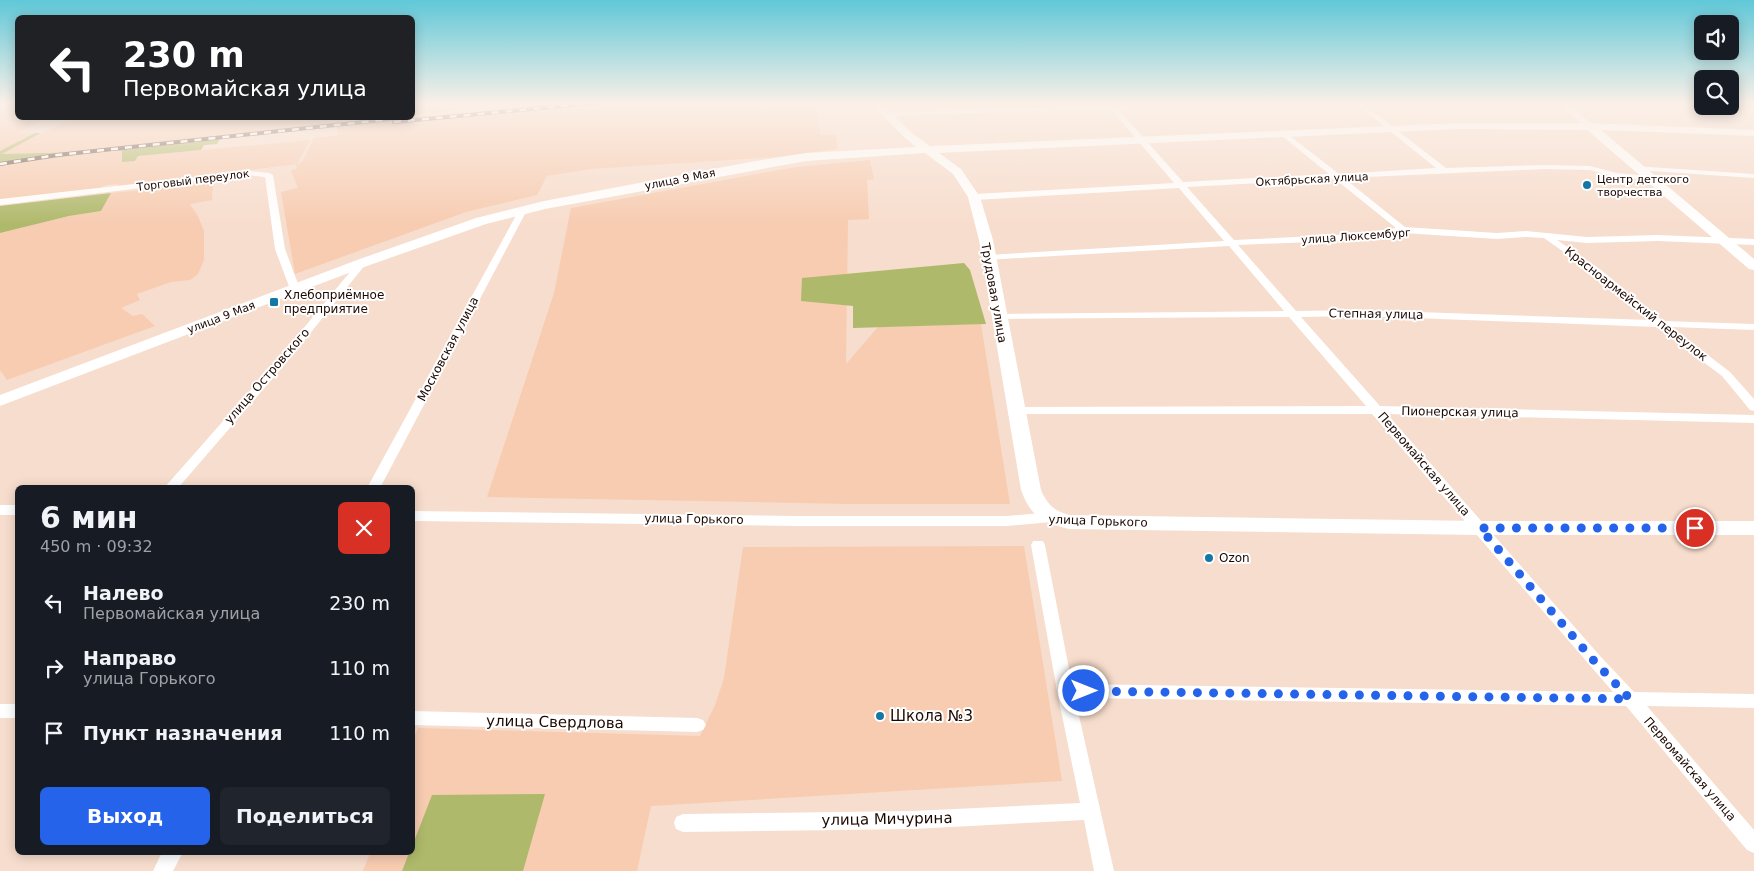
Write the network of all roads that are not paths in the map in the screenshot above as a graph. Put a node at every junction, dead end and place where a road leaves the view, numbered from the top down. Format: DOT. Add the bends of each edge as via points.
graph roads {
  1 [pos="903,144"];
  2 [pos="919,144"];
  3 [pos="1079,144"];
  4 [pos="1144,144"];
  5 [pos="1297,144"];
  6 [pos="1410,144"];
  7 [pos="1610,144"];
  8 [pos="927,150"];
  9 [pos="883,152"];
  10 [pos="1638,168"];
  11 [pos="1444,170"];
  12 [pos="1754,176"];
  13 [pos="1339,177"];
  14 [pos="1649,178"];
  15 [pos="1182,185"];
  16 [pos="974,197"];
  17 [pos="0,202"];
  18 [pos="523,210"];
  19 [pos="1403,230"];
  20 [pos="1545,236"];
  21 [pos="1723,240"];
  22 [pos="1754,242"];
  23 [pos="1230,243"];
  24 [pos="988,258"];
  25 [pos="362,263"];
  26 [pos="1754,266"];
  27 [pos="295,289"];
  28 [pos="1293,314"];
  29 [pos="998,317"];
  30 [pos="1660,324"];
  31 [pos="1754,327"];
  32 [pos="0,401"];
  33 [pos="1754,407"];
  34 [pos="1376,410"];
  35 [pos="1015,411"];
  36 [pos="1754,419"];
  37 [pos="173,485"];
  38 [pos="375,485"];
  39 [pos="0,510"];
  40 [pos="15,510"];
  41 [pos="415,516"];
  42 [pos="1052,517"];
  43 [pos="1480,528"];
  44 [pos="1754,528"];
  45 [pos="1038,545"];
  46 [pos="1065,691"];
  47 [pos="1630,699"];
  48 [pos="1754,701"];
  49 [pos="0,711"];
  50 [pos="15,711"];
  51 [pos="415,718"];
  52 [pos="698,725"];
  53 [pos="1092,810"];
  54 [pos="683,822"];
  55 [pos="1754,844"];
  56 [pos="171,855"];
  57 [pos="163,871"];
  58 [pos="1104,871"];
  1 -- 9 [label="street"];
  2 -- 8 [label="street, Трудовая улица"];
  3 -- 8 [label="street, улица 9 Мая"];
  4 -- 15 [label="street, Первомайская улица"];
  5 -- 13 [label="street"];
  6 -- 11 [label="street"];
  7 -- 10 [label="street"];
  8 -- 9 [label="street, улица 9 Мая"];
  8 -- 16 [label="street, Трудовая улица" via="957,172"];
  9 -- 18 [label="street, улица 9 Мая" via="774,162"];
  10 -- 12 [label="street"];
  10 -- 14 [label="street"];
  11 -- 13 [label="street, Октябрьская улица"];
  11 -- 14 [label="street, Октябрьская улица" via="1581,168"];
  13 -- 15 [label="street, Октябрьская улица"];
  13 -- 19 [label="street"];
  14 -- 21 [label="street"];
  15 -- 16 [label="street, Октябрьская улица"];
  15 -- 23 [label="street, Первомайская улица"];
  16 -- 24 [label="street, Трудовая улица"];
  17 -- 27 [label="street, Торговый переулок" via="249,173 266,174 269,175 280,249"];
  18 -- 25 [label="street, улица 9 Мая" via="455,229"];
  18 -- 38 [label="street, Московская улица"];
  19 -- 20 [label="street, улица Люксембург"];
  19 -- 23 [label="street, улица Люксембург" via="1359,237"];
  20 -- 21 [label="street, улица Люксембург" via="1587,240"];
  20 -- 30 [label="street, Красноармейский переулок" via="1598,272"];
  21 -- 22 [label="street, улица Люксембург"];
  21 -- 26 [label="street"];
  23 -- 24 [label="street, улица Люксембург"];
  23 -- 28 [label="street, Первомайская улица"];
  24 -- 29 [label="street, Трудовая улица"];
  25 -- 27 [label="street, улица 9 Мая"];
  25 -- 37 [label="street, улица Островского" via="288,354"];
  27 -- 32 [label="street, улица 9 Мая"];
  28 -- 29 [label="street, Степная улица"];
  28 -- 30 [label="street, Степная улица" via="1393,313"];
  28 -- 34 [label="street, Первомайская улица"];
  29 -- 35 [label="street, Трудовая улица"];
  30 -- 31 [label="street, Степная улица"];
  30 -- 33 [label="street, Красноармейский переулок" via="1726,374"];
  34 -- 35 [label="street, Пионерская улица"];
  34 -- 36 [label="street, Пионерская улица"];
  34 -- 43 [label="street, Первомайская улица"];
  35 -- 42 [label="street, Трудовая улица" via="1030,490 1036,504"];
  39 -- 40 [label="street"];
  41 -- 42 [label="street, улица Горького" via="826,521 1008,521"];
  42 -- 43 [label="street, улица Горького" via="1069,522"];
  43 -- 44 [label="street, улица Горького"];
  43 -- 47 [label="street, Первомайская улица"];
  45 -- 46 [label="street"];
  46 -- 47 [label="street"];
  46 -- 53 [label="street"];
  47 -- 48 [label="street"];
  47 -- 55 [label="street, Первомайская улица"];
  49 -- 50 [label="street"];
  51 -- 52 [label="street, улица Свердлова"];
  53 -- 54 [label="street, улица Мичурина" via="913,820"];
  53 -- 58 [label="street"];
  56 -- 57 [label="street"];
}
